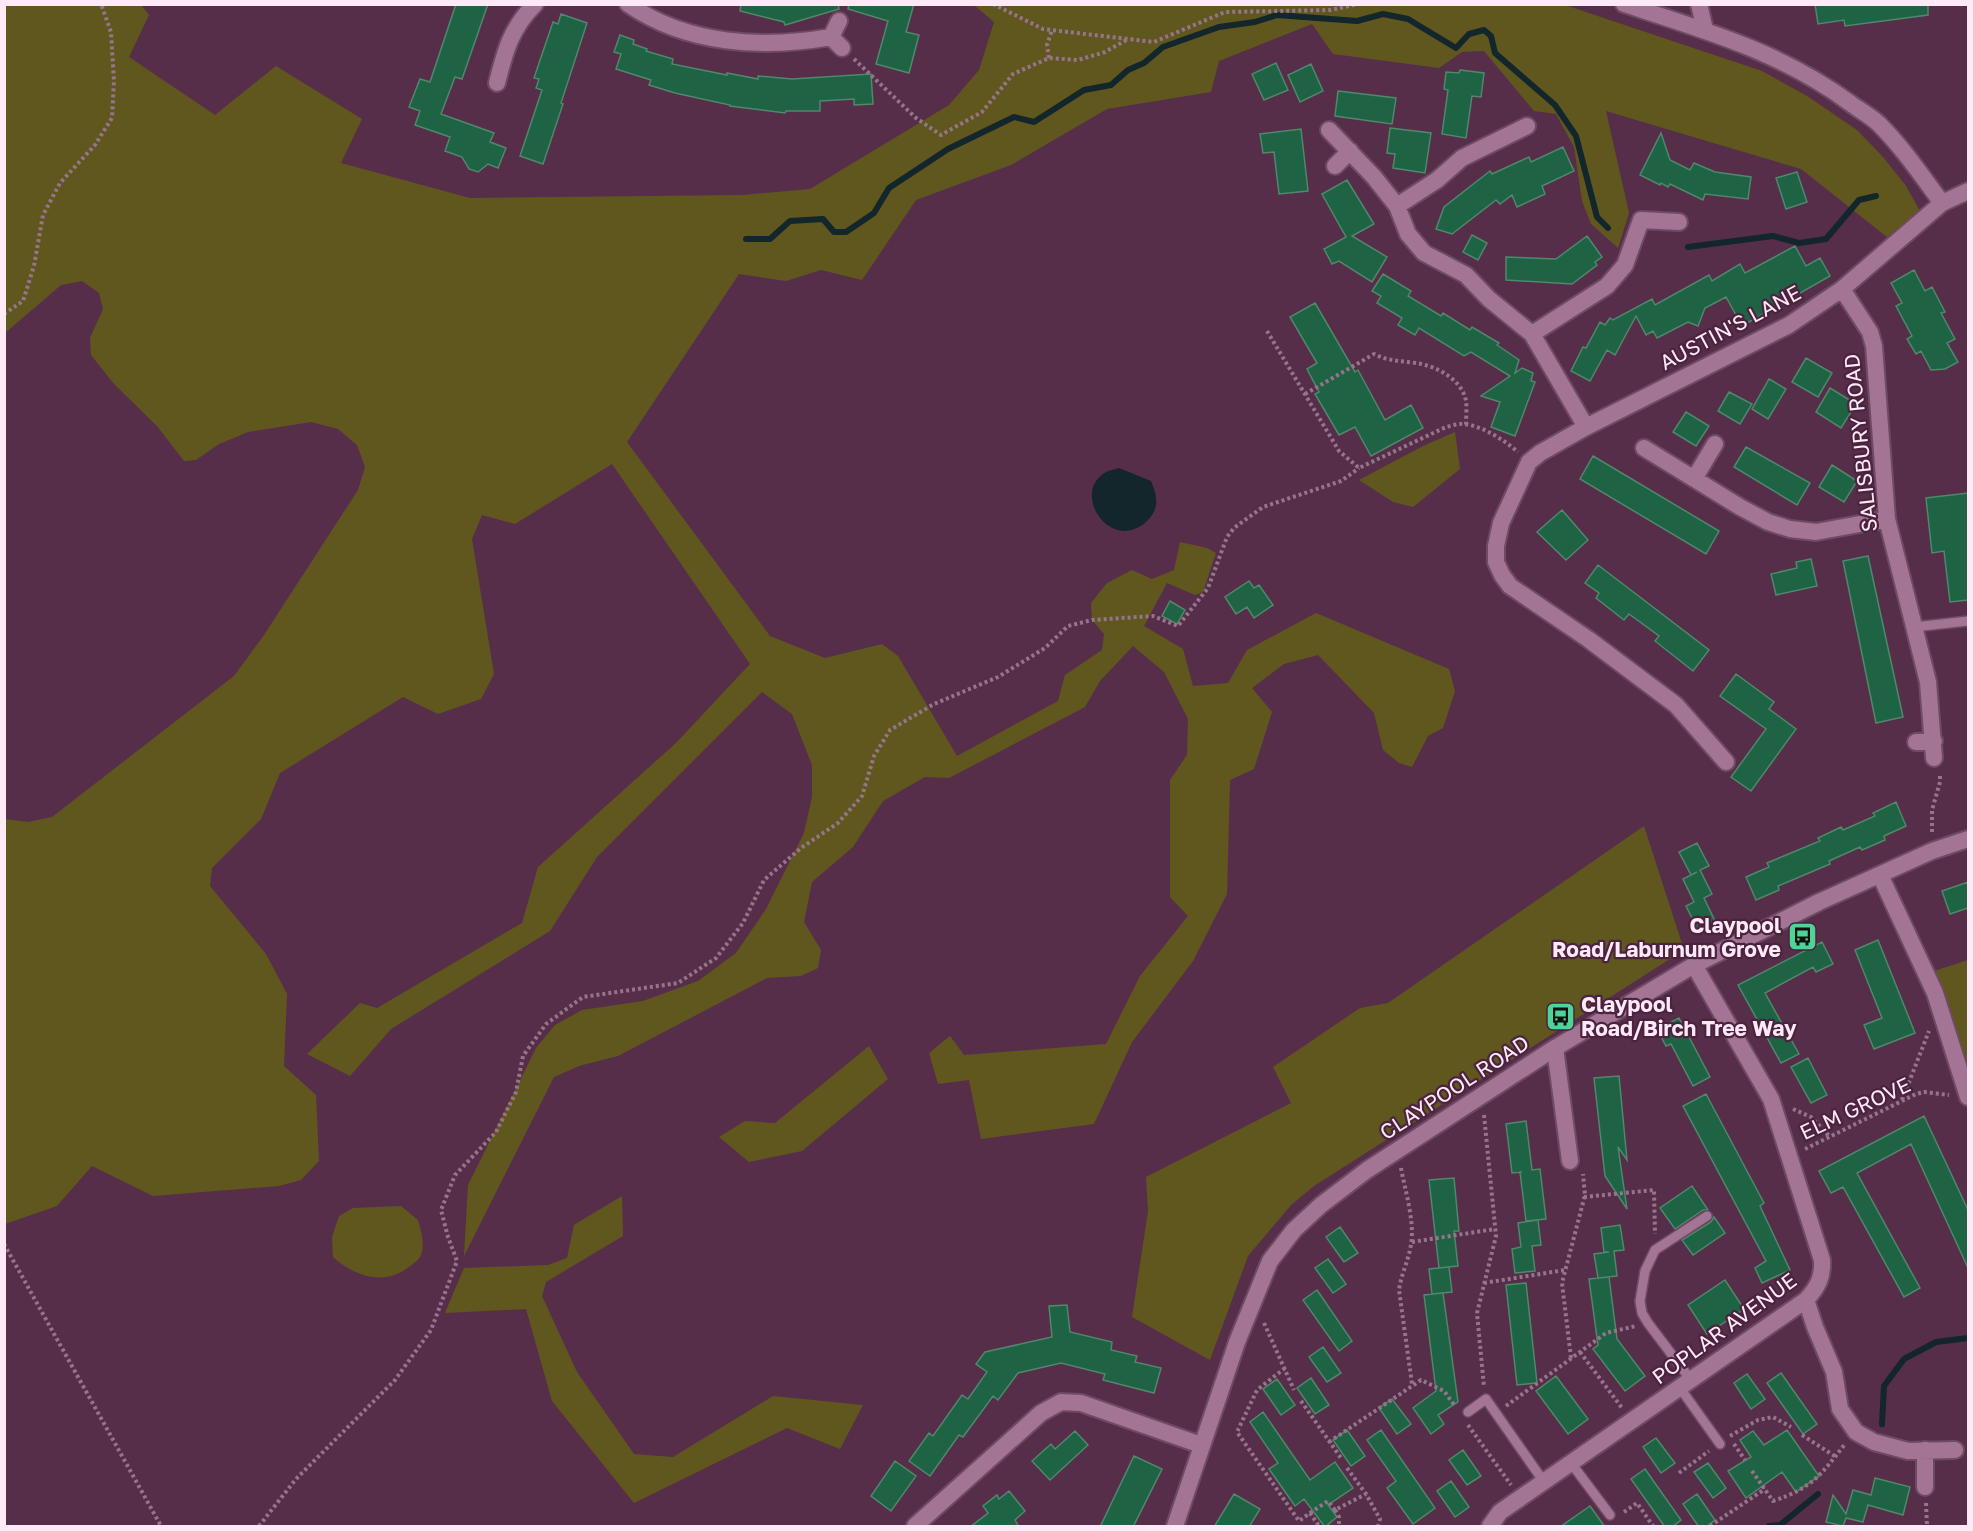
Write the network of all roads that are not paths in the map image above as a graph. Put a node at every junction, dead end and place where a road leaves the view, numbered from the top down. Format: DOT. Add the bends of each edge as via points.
graph roads {
  1 [pos="535,4"];
  2 [pos="628,4"];
  3 [pos="1624,4"];
  4 [pos="1699,4"];
  5 [pos="839,21"];
  6 [pos="1705,30"];
  7 [pos="496,87"];
  8 [pos="1527,126"];
  9 [pos="1329,130"];
  10 [pos="1350,152"];
  11 [pos="1335,166"];
  12 [pos="1968,190"];
  13 [pos="1942,203"];
  14 [pos="1397,206"];
  15 [pos="1679,222"];
  16 [pos="1842,289"];
  17 [pos="1532,334"];
  18 [pos="1586,427"];
  19 [pos="1715,444"];
  20 [pos="1644,448"];
  21 [pos="1694,479"];
  22 [pos="1887,519"];
  23 [pos="1968,621"];
  24 [pos="1914,627"];
  25 [pos="1916,742"];
  26 [pos="1726,762"];
  27 [pos="1968,839"];
  28 [pos="1880,875"];
  29 [pos="1694,965"];
  30 [pos="1555,1048"];
  31 [pos="1964,1097"];
  32 [pos="1570,1161"];
  33 [pos="1707,1216"];
  34 [pos="1806,1300"];
  35 [pos="1685,1384"];
  36 [pos="1465,1414"];
  37 [pos="1720,1444"];
  38 [pos="1201,1445"];
  39 [pos="1925,1450"];
  40 [pos="1955,1450"];
  41 [pos="1571,1463"];
  42 [pos="1544,1482"];
  43 [pos="1925,1487"];
  44 [pos="1610,1515"];
  45 [pos="915,1527"];
  46 [pos="1175,1527"];
  47 [pos="1490,1527"];
  1 -- 7 [label="street" via="506,46"];
  2 -- 5 [label="street" via="665,26 698,37 741,42 837,43"];
  3 -- 6 [label="street"];
  4 -- 6 [label="street"];
  6 -- 13 [label="street" via="1767,53 1826,85 1878,124"];
  8 -- 14 [label="street" via="1462,158"];
  9 -- 10 [label="street"];
  10 -- 11 [label="street"];
  10 -- 14 [label="street"];
  12 -- 13 [label="street, AUSTIN'S LANE"];
  13 -- 16 [label="street, AUSTIN'S LANE"];
  14 -- 17 [label="street" via="1408,234 1424,253 1466,275"];
  15 -- 17 [label="street" via="1641,220 1625,265 1607,286"];
  16 -- 18 [label="street, AUSTIN'S LANE" via="1789,325"];
  16 -- 22 [label="street, SALISBURY ROAD" via="1870,332 1874,346"];
  17 -- 18 [label="street"];
  18 -- 26 [label="street, AUSTIN'S LANE" via="1529,462 1501,523 1496,562 1510,586 1676,705"];
  19 -- 21 [label="street"];
  20 -- 21 [label="street"];
  21 -- 22 [label="street" via="1768,522 1790,529 1816,532"];
  22 -- 24 [label="street, SALISBURY ROAD"];
  23 -- 24 [label="lane"];
  24 -- 25 [label="street, SALISBURY ROAD" via="1928,682 1934,750"];
  27 -- 28 [label="street, CLAYPOOL ROAD"];
  28 -- 29 [label="street, CLAYPOOL ROAD"];
  28 -- 31 [label="street" via="1939,1005"];
  29 -- 30 [label="street, CLAYPOOL ROAD"];
  29 -- 34 [label="street, POPLAR AVENUE" via="1771,1099 1790,1155 1821,1260 1821,1280"];
  30 -- 32 [label="street"];
  30 -- 38 [label="street, CLAYPOOL ROAD" via="1357,1177 1294,1230 1270,1262 1253,1301"];
  33 -- 35 [label="lane" via="1655,1250 1645,1271 1640,1301 1642,1313"];
  34 -- 35 [label="street, POPLAR AVENUE"];
  34 -- 39 [label="street" via="1834,1372 1840,1409 1856,1432 1874,1442 1908,1451"];
  35 -- 37 [label="lane"];
  35 -- 41 [label="street, POPLAR AVENUE"];
  36 -- 42 [label="lane" via="1486,1399"];
  38 -- 45 [label="street" via="1081,1403 1061,1402 1041,1413"];
  38 -- 46 [label="street, CLAYPOOL ROAD"];
  39 -- 40 [label="street"];
  39 -- 43 [label="street"];
  41 -- 42 [label="street, POPLAR AVENUE"];
  41 -- 44 [label="lane"];
  42 -- 47 [label="street, POPLAR AVENUE" via="1500,1512"];
}
